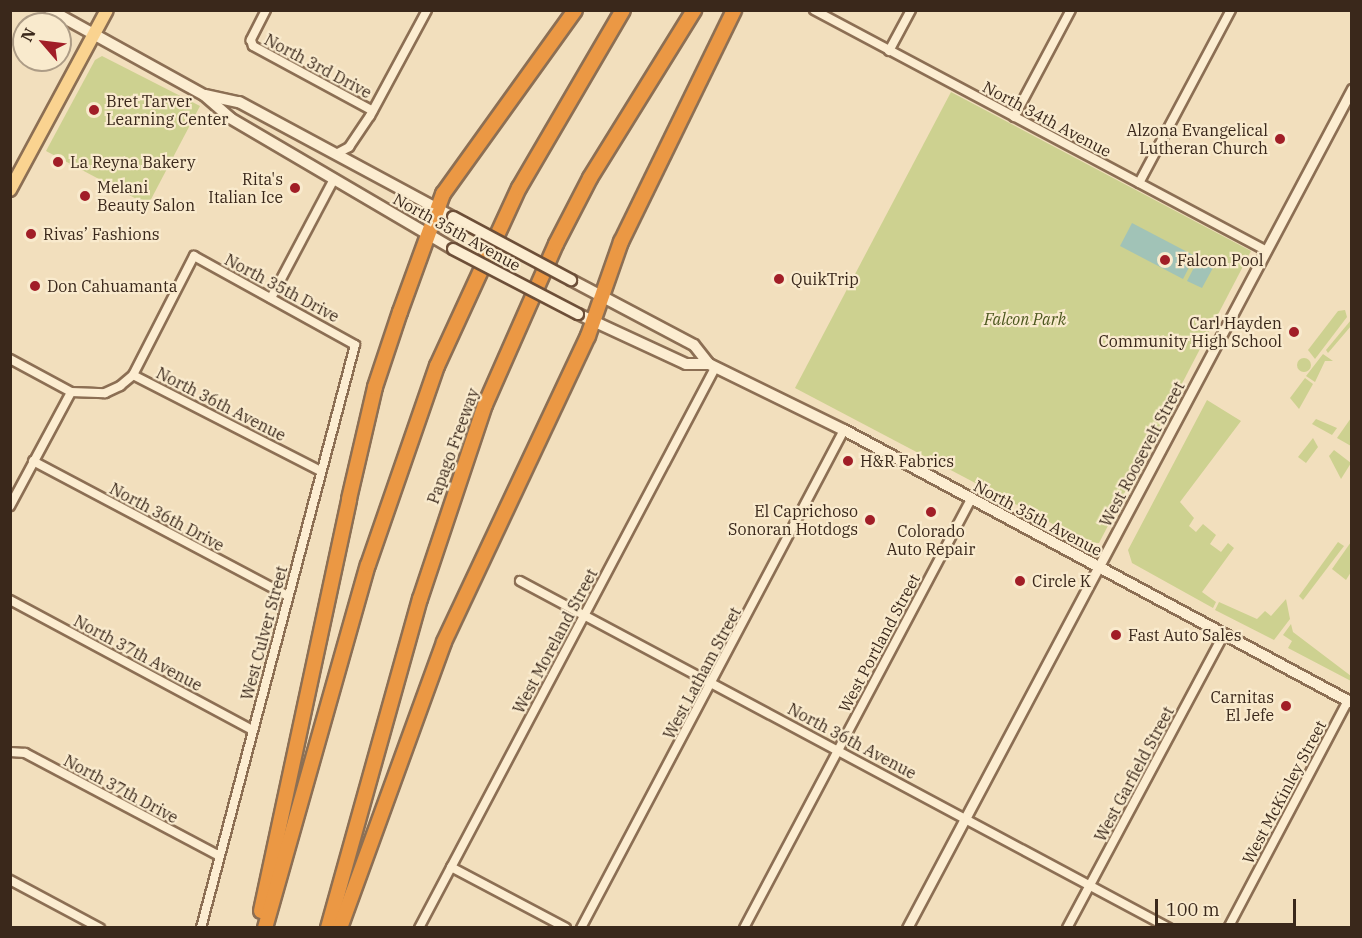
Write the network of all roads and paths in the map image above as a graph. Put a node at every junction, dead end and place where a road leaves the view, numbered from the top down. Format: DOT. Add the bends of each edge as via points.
graph roads {
  1 [pos="50,10"];
  2 [pos="107,10"];
  3 [pos="266,10"];
  4 [pos="427,10"];
  5 [pos="575,10"];
  6 [pos="623,10"];
  7 [pos="694,10"];
  8 [pos="734,10"];
  9 [pos="814,10"];
  10 [pos="910,10"];
  11 [pos="1071,10"];
  12 [pos="1231,10"];
  13 [pos="93,34"];
  14 [pos="889,51"];
  15 [pos="1352,89"];
  16 [pos="204,95"];
  17 [pos="373,111"];
  18 [pos="1014,117"];
  19 [pos="336,154"];
  20 [pos="334,179"];
  21 [pos="1139,183"];
  22 [pos="10,190"];
  23 [pos="437,209"];
  24 [pos="433,238"];
  25 [pos="1267,251"];
  26 [pos="600,296"];
  27 [pos="271,298"];
  28 [pos="593,321"];
  29 [pos="355,345"];
  30 [pos="10,359"];
  31 [pos="712,366"];
  32 [pos="134,375"];
  33 [pos="71,392"];
  34 [pos="844,430"];
  35 [pos="33,461"];
  36 [pos="321,471"];
  37 [pos="971,499"];
  38 [pos="10,506"];
  39 [pos="1098,567"];
  40 [pos="520,581"];
  41 [pos="288,596"];
  42 [pos="10,600"];
  43 [pos="585,614"];
  44 [pos="1224,634"];
  45 [pos="712,682"];
  46 [pos="1350,702"];
  47 [pos="252,730"];
  48 [pos="838,750"];
  49 [pos="10,752"];
  50 [pos="965,817"];
  51 [pos="218,855"];
  52 [pos="451,867"];
  53 [pos="10,880"];
  54 [pos="1090,885"];
  55 [pos="100,927"];
  56 [pos="201,927"];
  57 [pos="256,927"];
  58 [pos="265,927"];
  59 [pos="328,927"];
  60 [pos="340,927"];
  61 [pos="419,927"];
  62 [pos="566,927"];
  63 [pos="581,927"];
  64 [pos="744,927"];
  65 [pos="907,927"];
  66 [pos="1067,927"];
  67 [pos="1170,927"];
  68 [pos="1228,927"];
  1 -- 13 [label="main road, North 35th Avenue"];
  2 -- 13 [label="main road"];
  3 -- 17 [label="street, North 3rd Drive" via="251,44"];
  4 -- 17 [label="street"];
  5 -- 23 [label="highway" via="443,194"];
  6 -- 58 [label="highway" via="519,188 437,366 368,565"];
  7 -- 59 [label="highway, Papago Freeway" via="590,178 556,244 485,405 420,599"];
  8 -- 26 [label="highway" via="621,242"];
  9 -- 14 [label="street, North 34th Avenue"];
  10 -- 14 [label="street"];
  11 -- 18 [label="street"];
  12 -- 21 [label="street"];
  13 -- 16 [label="main road, North 35th Avenue"];
  13 -- 22 [label="main road"];
  14 -- 18 [label="street, North 34th Avenue"];
  15 -- 25 [label="street, West Roosevelt Street"];
  16 -- 19 [label="main road, North 35th Avenue" via="239,102"];
  16 -- 20 [label="main road, North 35th Avenue" via="230,118"];
  17 -- 19 [label="street" via="348,147"];
  18 -- 21 [label="street, North 34th Avenue"];
  19 -- 23 [label="main road, North 35th Avenue"];
  20 -- 24 [label="main road, North 35th Avenue"];
  20 -- 27 [label="street"];
  21 -- 25 [label="street, North 34th Avenue"];
  23 -- 24 [label="highway"];
  23 -- 26 [label="main road, North 35th Avenue, bridge"];
  24 -- 28 [label="main road, North 35th Avenue, bridge"];
  24 -- 57 [label="highway" via="375,387"];
  25 -- 39 [label="street, West Roosevelt Street"];
  26 -- 28 [label="highway"];
  26 -- 31 [label="main road, North 35th Avenue" via="694,345"];
  27 -- 29 [label="street, North 35th Drive"];
  27 -- 32 [label="street, North 35th Drive" via="194,256"];
  28 -- 31 [label="main road, North 35th Avenue" via="686,364"];
  28 -- 60 [label="highway" via="444,642"];
  29 -- 36 [label="street, West Culver Street"];
  30 -- 33 [label="street, North 36th Avenue"];
  31 -- 34 [label="main road, North 35th Avenue"];
  31 -- 43 [label="street, West Moreland Street"];
  32 -- 33 [label="street, North 36th Avenue" via="105,393"];
  32 -- 36 [label="street, North 36th Avenue"];
  33 -- 35 [label="street"];
  34 -- 37 [label="main road, North 35th Avenue"];
  34 -- 45 [label="street, West Latham Street"];
  35 -- 38 [label="street"];
  35 -- 41 [label="street, North 36th Drive"];
  36 -- 41 [label="street, West Culver Street"];
  37 -- 39 [label="main road, North 35th Avenue"];
  37 -- 48 [label="street, West Portland Street"];
  39 -- 44 [label="main road, North 35th Avenue"];
  39 -- 50 [label="street, West Roosevelt Street"];
  40 -- 43 [label="street, North 36th Avenue"];
  41 -- 47 [label="street, West Culver Street"];
  42 -- 47 [label="street, North 37th Avenue"];
  43 -- 45 [label="street, North 36th Avenue"];
  43 -- 52 [label="street, West Moreland Street"];
  44 -- 46 [label="main road, North 35th Avenue"];
  44 -- 54 [label="street, West Garfield Street"];
  45 -- 48 [label="street, North 36th Avenue"];
  45 -- 63 [label="street, West Latham Street"];
  46 -- 68 [label="street, West McKinley Street"];
  47 -- 51 [label="street, West Culver Street"];
  48 -- 50 [label="street, North 36th Avenue"];
  48 -- 64 [label="street, West Portland Street"];
  49 -- 51 [label="street, North 37th Drive" via="25,753"];
  50 -- 54 [label="street, North 36th Avenue"];
  50 -- 65 [label="street, West Roosevelt Street"];
  51 -- 56 [label="street, West Culver Street"];
  52 -- 61 [label="street, West Moreland Street"];
  52 -- 62 [label="street"];
  53 -- 55 [label="street"];
  54 -- 66 [label="street, West Garfield Street"];
  54 -- 67 [label="street, North 36th Avenue"];
}
